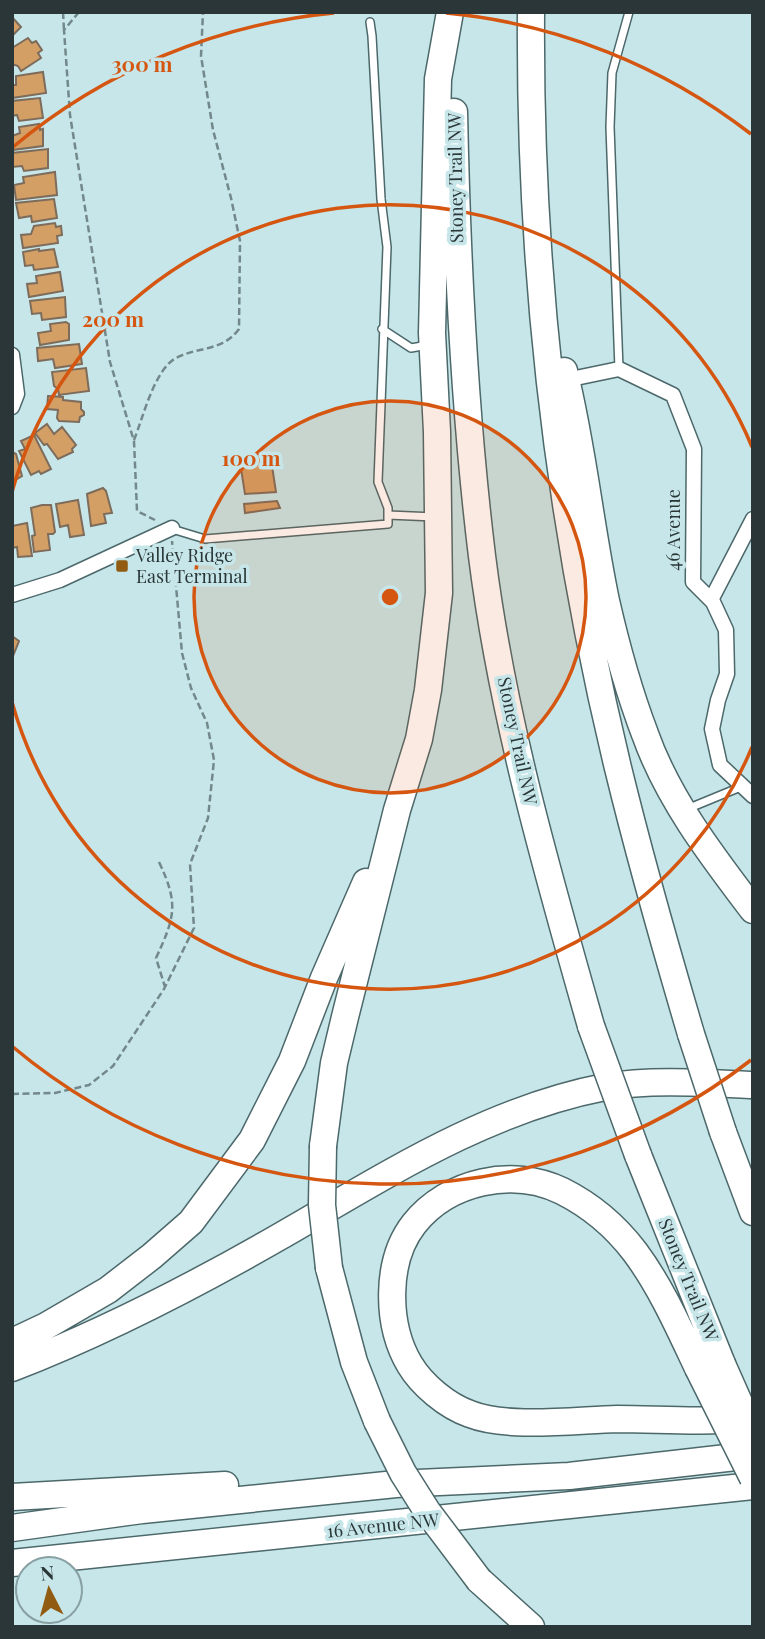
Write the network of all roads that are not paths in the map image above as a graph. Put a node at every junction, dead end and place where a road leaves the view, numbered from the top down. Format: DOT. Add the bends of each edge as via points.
graph roads {
  1 [pos="450,12"];
  2 [pos="457,12"];
  3 [pos="531,12"];
  4 [pos="629,12"];
  5 [pos="370,22"];
  6 [pos="537,263"];
  7 [pos="382,329"];
  8 [pos="433,345"];
  9 [pos="12,355"];
  10 [pos="619,369"];
  11 [pos="566,380"];
  12 [pos="12,407"];
  13 [pos="388,515"];
  14 [pos="439,517"];
  15 [pos="753,519"];
  16 [pos="172,528"];
  17 [pos="12,595"];
  18 [pos="711,600"];
  19 [pos="748,791"];
  20 [pos="397,810"];
  21 [pos="683,810"];
  22 [pos="753,910"];
  23 [pos="753,1085"];
  24 [pos="753,1212"];
  25 [pos="12,1342"];
  26 [pos="710,1366"];
  27 [pos="12,1368"];
  28 [pos="753,1417"];
  29 [pos="753,1433"];
  30 [pos="753,1455"];
  31 [pos="753,1478"];
  32 [pos="753,1486"];
  33 [pos="324,1491"];
  34 [pos="12,1497"];
  35 [pos="12,1528"];
  36 [pos="12,1563"];
  37 [pos="531,1627"];
  1 -- 8 [label="highway" via="438,79"];
  2 -- 26 [label="highway, Stoney Trail NW, bridge" via="458,264 482,557 498,654 521,767 591,1026"];
  3 -- 6 [label="highway"];
  4 -- 10 [label="lane" via="611,73"];
  5 -- 7 [label="lane" via="387,247"];
  6 -- 11 [label="highway"];
  6 -- 24 [label="highway, bridge" via="563,485 618,767 691,1034"];
  7 -- 8 [label="lane" via="411,348"];
  7 -- 13 [label="lane" via="378,482"];
  8 -- 14 [label="highway"];
  9 -- 12 [label="street" via="17,394"];
  10 -- 11 [label="street"];
  10 -- 18 [label="street, 46 Avenue" via="673,395 694,449 693,582"];
  11 -- 21 [label="highway" via="606,601 645,735"];
  13 -- 14 [label="lane"];
  13 -- 16 [label="lane" via="388,524 205,539"];
  14 -- 20 [label="highway" via="439,593 428,690 419,739"];
  15 -- 18 [label="street"];
  16 -- 17 [label="street" via="60,580"];
  18 -- 19 [label="street, 46 Avenue" via="726,629 727,674 712,729 720,765"];
  19 -- 21 [label="lane"];
  20 -- 25 [label="highway" via="292,1061 252,1140 191,1222 152,1256 108,1290"];
  20 -- 37 [label="highway, bridge" via="334,1062 323,1146 329,1268 354,1362 403,1473 480,1580"];
  21 -- 22 [label="highway"];
  23 -- 27 [label="highway" via="685,1082 606,1087 532,1106 441,1144 155,1305"];
  26 -- 28 [label="highway" via="635,1251 587,1205 560,1190 501,1179 462,1187 438,1201 414,1224 397,1256 395,1327 410,1365 439,1397 470,1415 501,1421"];
  26 -- 29 [label="highway, Stoney Trail NW, bridge"];
  26 -- 31 [label="highway, bridge"];
  30 -- 33 [label="highway" via="569,1476"];
  32 -- 36 [label="highway, 16 Avenue NW"];
  33 -- 34 [label="highway" via="275,1483"];
  33 -- 35 [label="highway"];
}
